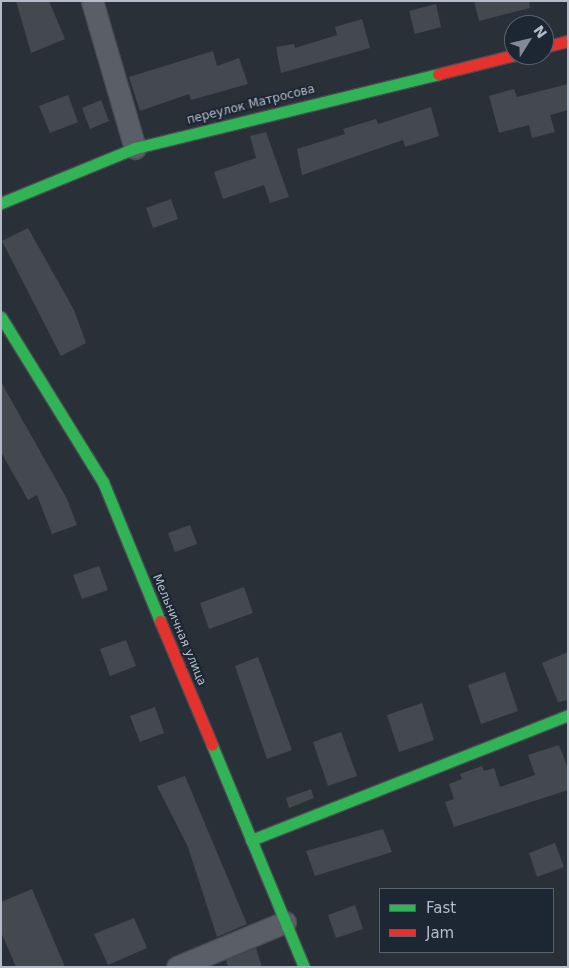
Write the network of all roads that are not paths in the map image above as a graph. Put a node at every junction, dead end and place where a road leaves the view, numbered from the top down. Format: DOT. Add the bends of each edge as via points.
graph roads {
  1 [pos="92,1"];
  2 [pos="568,41"];
  3 [pos="554,44"];
  4 [pos="504,56"];
  5 [pos="135,148"];
  6 [pos="1,203"];
  7 [pos="1,317"];
  8 [pos="568,714"];
  9 [pos="251,840"];
  10 [pos="285,922"];
  11 [pos="177,967"];
  12 [pos="304,967"];
  1 -- 5 [label="street"];
  2 -- 3 [label="street"];
  4 -- 5 [label="street, переулок Матросова"];
  5 -- 6 [label="street, переулок Матросова"];
  7 -- 9 [label="street, Мельничная улица" via="103,482"];
  8 -- 9 [label="street"];
  9 -- 10 [label="street, Мельничная улица"];
  10 -- 11 [label="street"];
  10 -- 12 [label="street, Мельничная улица"];
}
